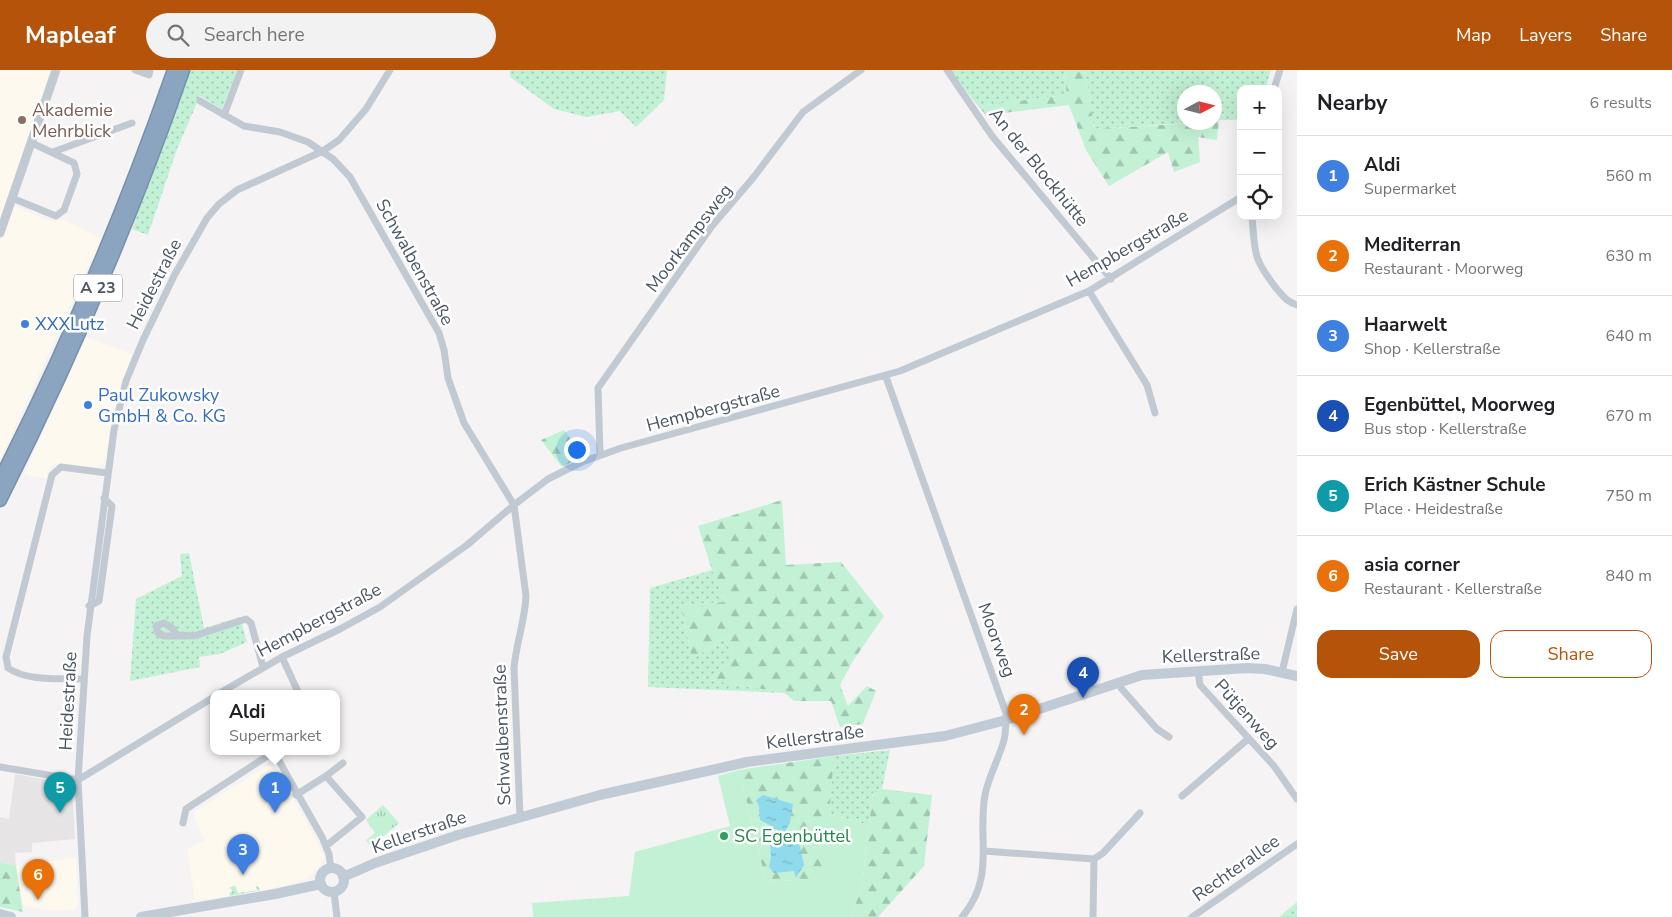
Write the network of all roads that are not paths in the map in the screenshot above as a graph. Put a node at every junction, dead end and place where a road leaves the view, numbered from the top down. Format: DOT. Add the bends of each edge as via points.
graph roads {
  1 [pos="56,70"];
  2 [pos="135,70"];
  3 [pos="150,70"];
  4 [pos="174,70"];
  5 [pos="183,70"];
  6 [pos="241,70"];
  7 [pos="390,70"];
  8 [pos="861,70"];
  9 [pos="947,70"];
  10 [pos="1280,70"];
  11 [pos="1275,85"];
  12 [pos="200,101"];
  13 [pos="224,115"];
  14 [pos="132,123"];
  15 [pos="32,143"];
  16 [pos="323,151"];
  17 [pos="53,152"];
  18 [pos="12,198"];
  19 [pos="1237,200"];
  20 [pos="1252,220"];
  21 [pos="0,233"];
  22 [pos="1111,279"];
  23 [pos="1089,292"];
  24 [pos="1297,305"];
  25 [pos="886,377"];
  26 [pos="1154,413"];
  27 [pos="600,454"];
  28 [pos="107,473"];
  29 [pos="0,480"];
  30 [pos="0,500"];
  31 [pos="514,505"];
  32 [pos="1297,610"];
  33 [pos="186,636"];
  34 [pos="282,657"];
  35 [pos="263,667"];
  36 [pos="8,668"];
  37 [pos="1198,671"];
  38 [pos="0,672"];
  39 [pos="1282,672"];
  40 [pos="1297,676"];
  41 [pos="84,679"];
  42 [pos="1118,682"];
  43 [pos="225,690"];
  44 [pos="297,690"];
  45 [pos="210,699"];
  46 [pos="1006,720"];
  47 [pos="1169,737"];
  48 [pos="1248,739"];
  49 [pos="268,755"];
  50 [pos="275,755"];
  51 [pos="343,763"];
  52 [pos="0,767"];
  53 [pos="326,776"];
  54 [pos="78,780"];
  55 [pos="296,795"];
  56 [pos="1182,796"];
  57 [pos="1297,800"];
  58 [pos="1140,813"];
  59 [pos="520,817"];
  60 [pos="183,823"];
  61 [pos="1297,844"];
  62 [pos="326,846"];
  63 [pos="984,851"];
  64 [pos="1094,859"];
  65 [pos="331,869"];
  66 [pos="343,877"];
  67 [pos="321,884"];
  68 [pos="334,892"];
  69 [pos="0,914"];
  70 [pos="12,917"];
  71 [pos="85,917"];
  72 [pos="141,917"];
  73 [pos="337,917"];
  74 [pos="962,917"];
  75 [pos="1093,917"];
  76 [pos="1192,917"];
  1 -- 15 [label="street"];
  2 -- 3 [label="street" via="149,75"];
  4 -- 29 [label="highway, A 23" via="104,251"];
  5 -- 30 [label="highway, A 23" via="110,260"];
  6 -- 13 [label="street"];
  7 -- 16 [label="street, Heidestraße" via="356,122"];
  8 -- 27 [label="street, Moorkampsweg" via="803,112 712,226 598,388"];
  9 -- 22 [label="street, An der Blockhütte" via="992,136"];
  10 -- 11 [label="street"];
  12 -- 13 [label="street, Schwalbenstraße"];
  13 -- 16 [label="street, Schwalbenstraße" via="244,126 295,137"];
  14 -- 17 [label="street"];
  15 -- 17 [label="street"];
  15 -- 18 [label="street"];
  16 -- 28 [label="street, Heidestraße" via="237,190 206,218 175,274 126,381"];
  16 -- 31 [label="street, Schwalbenstraße" via="334,158 350,177 439,333 448,378 464,423"];
  17 -- 18 [label="street" via="74,163 78,170 61,214 51,216"];
  18 -- 21 [label="street"];
  19 -- 22 [label="street, Hempbergstraße"];
  20 -- 24 [label="street" via="1259,266 1284,298"];
  22 -- 23 [label="street, Hempbergstraße"];
  23 -- 25 [label="street, Hempbergstraße"];
  23 -- 26 [label="street" via="1144,378"];
  25 -- 27 [label="street, Hempbergstraße"];
  25 -- 46 [label="street, Moorweg" via="1002,698"];
  27 -- 31 [label="street, Hempbergstraße" via="560,472"];
  28 -- 36 [label="street" via="61,467 52,475 6,657"];
  28 -- 41 [label="street, Heidestraße" via="104,498 112,506 99,601 89,606"];
  31 -- 34 [label="street, Hempbergstraße" via="467,545 380,606"];
  31 -- 59 [label="street, Schwalbenstraße" via="526,596 514,668"];
  32 -- 39 [label="street"];
  33 -- 35 [label="street" via="246,619 251,623"];
  34 -- 35 [label="street, Hempbergstraße"];
  34 -- 44 [label="street"];
  35 -- 43 [label="street, Hempbergstraße"];
  36 -- 38 [label="street"];
  36 -- 41 [label="street" via="33,676"];
  37 -- 39 [label="main road, Kellerstraße" via="1247,668"];
  37 -- 42 [label="main road, Kellerstraße" via="1153,674"];
  37 -- 48 [label="street, Pütjenweg" via="1200,685"];
  39 -- 40 [label="main road, Kellerstraße"];
  41 -- 54 [label="street, Heidestraße"];
  42 -- 46 [label="main road, Kellerstraße"];
  42 -- 47 [label="street" via="1156,729"];
  45 -- 54 [label="street"];
  46 -- 59 [label="main road, Kellerstraße" via="924,739 715,768"];
  46 -- 63 [label="street, Moorweg" via="1004,740 985,797"];
  48 -- 56 [label="street"];
  48 -- 57 [label="street, Pütjenweg" via="1274,766"];
  49 -- 60 [label="street" via="186,809"];
  50 -- 55 [label="street"];
  51 -- 53 [label="street"];
  52 -- 54 [label="street"];
  53 -- 55 [label="street"];
  53 -- 62 [label="street" via="362,817"];
  54 -- 71 [label="street, Heidestraße"];
  55 -- 62 [label="street"];
  58 -- 64 [label="street"];
  59 -- 66 [label="main road, Kellerstraße" via="458,835"];
  61 -- 76 [label="street, Rechterallee"];
  62 -- 65 [label="street"];
  63 -- 64 [label="street"];
  63 -- 74 [label="street, Moorweg" via="980,884 972,905"];
  64 -- 75 [label="street"];
  65 -- 66 [label="main road"];
  65 -- 67 [label="main road" via="321,877"];
  66 -- 68 [label="main road" via="341,888"];
  67 -- 68 [label="main road"];
  67 -- 72 [label="main road"];
  68 -- 73 [label="street"];
  69 -- 70 [label="main road"];
}
